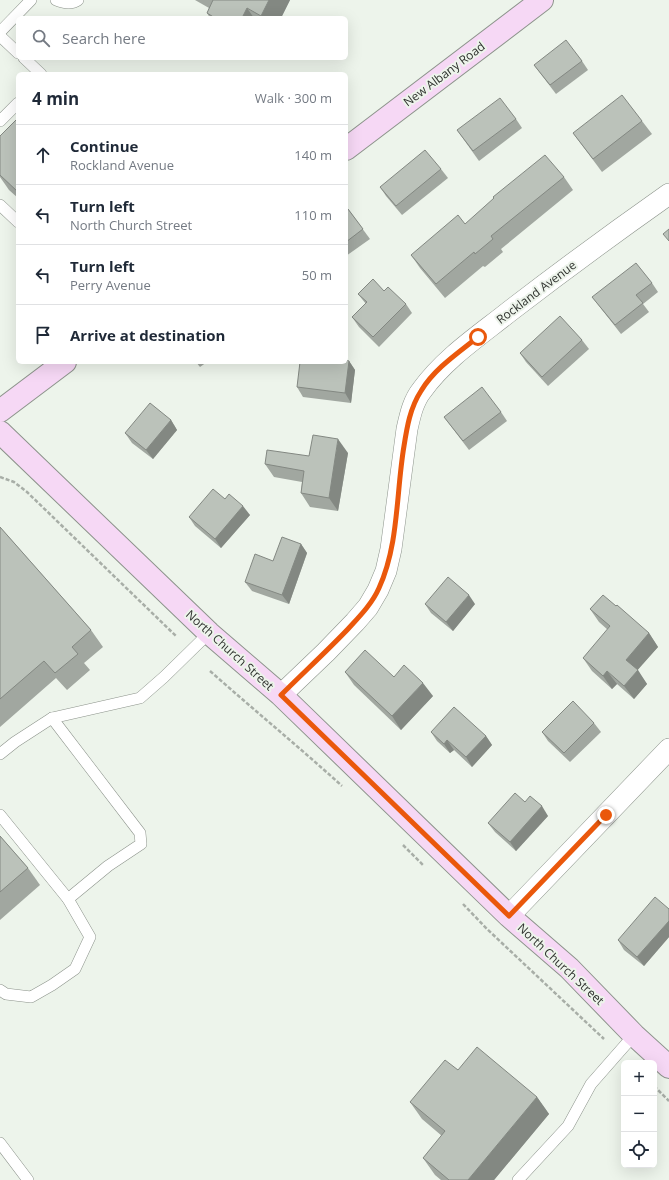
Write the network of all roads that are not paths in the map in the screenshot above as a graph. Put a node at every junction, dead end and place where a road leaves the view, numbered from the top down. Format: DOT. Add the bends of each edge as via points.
graph roads {
  1 [pos="31,0"];
  2 [pos="56,0"];
  3 [pos="78,0"];
  4 [pos="542,0"];
  5 [pos="0,32"];
  6 [pos="0,36"];
  7 [pos="16,51"];
  8 [pos="26,60"];
  9 [pos="39,72"];
  10 [pos="16,105"];
  11 [pos="0,121"];
  12 [pos="348,147"];
  13 [pos="669,194"];
  14 [pos="0,205"];
  15 [pos="16,220"];
  16 [pos="62,364"];
  17 [pos="0,411"];
  18 [pos="0,432"];
  19 [pos="209,633"];
  20 [pos="281,695"];
  21 [pos="52,718"];
  22 [pos="669,749"];
  23 [pos="0,754"];
  24 [pos="0,815"];
  25 [pos="68,899"];
  26 [pos="509,916"];
  27 [pos="0,990"];
  28 [pos="634,1035"];
  29 [pos="669,1067"];
  30 [pos="0,1143"];
  31 [pos="28,1180"];
  32 [pos="518,1180"];
  1 -- 5 [label="lane"];
  2 -- 3 [label="lane" via="64,3"];
  4 -- 12 [label="main road, New Albany Road"];
  6 -- 7 [label="lane"];
  8 -- 9 [label="lane"];
  10 -- 11 [label="lane"];
  13 -- 20 [label="street, Rockland Avenue" via="547,283 456,354 435,373 421,391 411,410 392,549 378,590 355,622"];
  14 -- 15 [label="lane"];
  16 -- 17 [label="main road"];
  18 -- 19 [label="main road, North Church Street"];
  19 -- 20 [label="main road, North Church Street"];
  19 -- 21 [label="lane" via="140,698"];
  20 -- 26 [label="main road, North Church Street"];
  21 -- 23 [label="lane"];
  21 -- 25 [label="lane" via="140,833 141,844 108,866"];
  22 -- 26 [label="street"];
  24 -- 25 [label="lane"];
  25 -- 27 [label="lane" via="90,937 75,968 31,997 6,994"];
  26 -- 28 [label="main road, North Church Street" via="569,968"];
  28 -- 29 [label="main road, North Church Street"];
  28 -- 32 [label="lane" via="591,1084 568,1126"];
  30 -- 31 [label="lane"];
}
